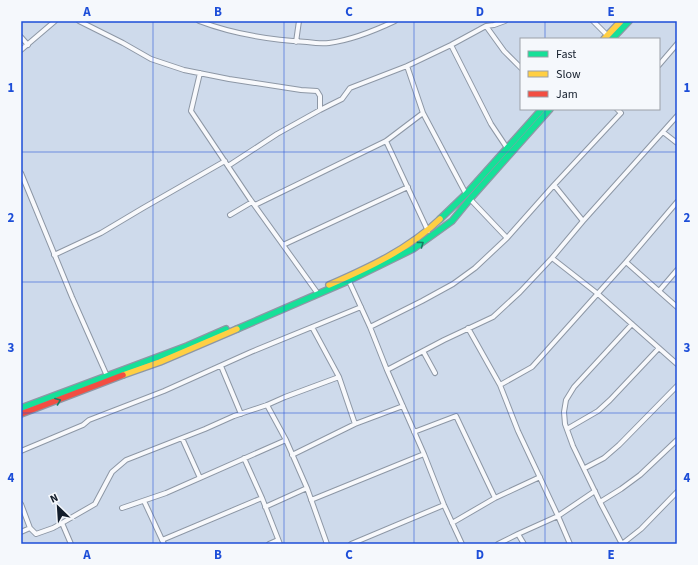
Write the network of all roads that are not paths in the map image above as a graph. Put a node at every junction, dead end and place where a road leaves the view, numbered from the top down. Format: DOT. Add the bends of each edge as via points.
graph roads {
  1 [pos="55,21"];
  2 [pos="79,21"];
  3 [pos="201,21"];
  4 [pos="299,21"];
  5 [pos="395,21"];
  6 [pos="505,21"];
  7 [pos="593,21"];
  8 [pos="620,21"];
  9 [pos="629,21"];
  10 [pos="486,26"];
  11 [pos="21,37"];
  12 [pos="605,37"];
  13 [pos="613,38"];
  14 [pos="296,42"];
  15 [pos="677,44"];
  16 [pos="28,45"];
  17 [pos="451,45"];
  18 [pos="21,50"];
  19 [pos="660,64"];
  20 [pos="407,66"];
  21 [pos="520,67"];
  22 [pos="200,73"];
  23 [pos="320,110"];
  24 [pos="541,110"];
  25 [pos="549,110"];
  26 [pos="618,110"];
  27 [pos="423,113"];
  28 [pos="677,116"];
  29 [pos="663,132"];
  30 [pos="386,141"];
  31 [pos="677,142"];
  32 [pos="507,148"];
  33 [pos="225,161"];
  34 [pos="228,166"];
  35 [pos="21,174"];
  36 [pos="554,185"];
  37 [pos="408,187"];
  38 [pos="468,197"];
  39 [pos="677,202"];
  40 [pos="255,205"];
  41 [pos="230,215"];
  42 [pos="583,221"];
  43 [pos="428,230"];
  44 [pos="507,238"];
  45 [pos="283,245"];
  46 [pos="54,255"];
  47 [pos="552,258"];
  48 [pos="626,262"];
  49 [pos="677,270"];
  50 [pos="348,279"];
  51 [pos="316,291"];
  52 [pos="659,291"];
  53 [pos="598,294"];
  54 [pos="361,307"];
  55 [pos="677,307"];
  56 [pos="632,324"];
  57 [pos="370,326"];
  58 [pos="312,327"];
  59 [pos="468,328"];
  60 [pos="659,348"];
  61 [pos="423,351"];
  62 [pos="677,364"];
  63 [pos="221,366"];
  64 [pos="387,370"];
  65 [pos="435,372"];
  66 [pos="107,376"];
  67 [pos="339,377"];
  68 [pos="500,385"];
  69 [pos="677,386"];
  70 [pos="267,405"];
  71 [pos="403,406"];
  72 [pos="21,408"];
  73 [pos="21,414"];
  74 [pos="241,414"];
  75 [pos="355,424"];
  76 [pos="567,429"];
  77 [pos="414,432"];
  78 [pos="182,438"];
  79 [pos="286,440"];
  80 [pos="677,440"];
  81 [pos="21,451"];
  82 [pos="424,454"];
  83 [pos="292,455"];
  84 [pos="244,458"];
  85 [pos="584,468"];
  86 [pos="540,477"];
  87 [pos="200,478"];
  88 [pos="307,488"];
  89 [pos="595,491"];
  90 [pos="677,492"];
  91 [pos="262,498"];
  92 [pos="494,498"];
  93 [pos="144,500"];
  94 [pos="311,500"];
  95 [pos="600,502"];
  96 [pos="21,504"];
  97 [pos="444,505"];
  98 [pos="265,507"];
  99 [pos="122,508"];
  100 [pos="558,516"];
  101 [pos="452,523"];
  102 [pos="62,524"];
  103 [pos="30,528"];
  104 [pos="21,532"];
  105 [pos="518,534"];
  106 [pos="163,542"];
  107 [pos="279,542"];
  108 [pos="72,544"];
  109 [pos="269,544"];
  110 [pos="327,544"];
  111 [pos="351,544"];
  112 [pos="462,544"];
  113 [pos="498,544"];
  114 [pos="524,544"];
  115 [pos="570,544"];
  116 [pos="622,544"];
  1 -- 16 [label="street"];
  2 -- 22 [label="street" via="151,59"];
  3 -- 14 [label="street" via="242,34"];
  4 -- 14 [label="street"];
  5 -- 14 [label="street" via="356,38 327,44"];
  6 -- 10 [label="street"];
  7 -- 12 [label="street"];
  8 -- 12 [label="street"];
  9 -- 13 [label="street"];
  10 -- 17 [label="street"];
  10 -- 21 [label="street" via="504,51"];
  11 -- 16 [label="street"];
  15 -- 19 [label="street"];
  16 -- 18 [label="street"];
  17 -- 20 [label="street"];
  17 -- 32 [label="street" via="491,124"];
  20 -- 23 [label="street" via="350,88 342,100"];
  20 -- 27 [label="street"];
  22 -- 23 [label="street" via="317,91 320,96"];
  22 -- 33 [label="street" via="191,111"];
  23 -- 34 [label="street"];
  24 -- 32 [label="street"];
  25 -- 38 [label="street"];
  26 -- 36 [label="street" via="621,113"];
  27 -- 30 [label="street"];
  27 -- 38 [label="street"];
  28 -- 29 [label="street"];
  29 -- 31 [label="street"];
  29 -- 42 [label="street"];
  30 -- 37 [label="street"];
  30 -- 40 [label="street"];
  32 -- 38 [label="street"];
  33 -- 34 [label="street"];
  33 -- 46 [label="street" via="101,233"];
  34 -- 40 [label="street"];
  35 -- 46 [label="street"];
  36 -- 42 [label="street"];
  36 -- 44 [label="street"];
  37 -- 43 [label="street"];
  37 -- 45 [label="street"];
  38 -- 43 [label="street"];
  38 -- 44 [label="street"];
  50 -- 38 [label="street, one-way" via="413,249 452,221"];
  39 -- 48 [label="street"];
  40 -- 41 [label="street" via="252,202"];
  40 -- 45 [label="street"];
  42 -- 47 [label="street"];
  43 -- 50 [label="street" via="398,251"];
  44 -- 57 [label="street" via="475,268 453,284"];
  45 -- 51 [label="street"];
  46 -- 66 [label="street"];
  47 -- 53 [label="street"];
  47 -- 59 [label="street" via="493,317"];
  48 -- 52 [label="street"];
  48 -- 53 [label="street"];
  49 -- 52 [label="street"];
  50 -- 51 [label="street"];
  50 -- 54 [label="street"];
  73 -- 50 [label="street, one-way" via="160,362"];
  51 -- 66 [label="street" via="187,346"];
  52 -- 55 [label="street"];
  53 -- 56 [label="street"];
  53 -- 68 [label="street" via="532,367"];
  54 -- 57 [label="street"];
  54 -- 58 [label="street"];
  56 -- 60 [label="street"];
  56 -- 76 [label="street" via="574,386 566,400 564,412"];
  57 -- 64 [label="street"];
  58 -- 63 [label="street"];
  58 -- 67 [label="street"];
  59 -- 61 [label="street"];
  59 -- 68 [label="street"];
  60 -- 62 [label="street"];
  60 -- 76 [label="street" via="598,411"];
  61 -- 64 [label="street"];
  61 -- 65 [label="street"];
  63 -- 74 [label="street"];
  63 -- 81 [label="street"];
  64 -- 71 [label="street"];
  66 -- 72 [label="street"];
  67 -- 70 [label="street"];
  67 -- 75 [label="street"];
  68 -- 86 [label="street"];
  69 -- 85 [label="street" via="619,445 604,458"];
  70 -- 74 [label="street"];
  70 -- 79 [label="street"];
  71 -- 75 [label="street"];
  71 -- 77 [label="street"];
  74 -- 78 [label="street"];
  75 -- 83 [label="street"];
  76 -- 85 [label="street"];
  77 -- 82 [label="street"];
  77 -- 92 [label="street" via="456,416"];
  78 -- 87 [label="street"];
  78 -- 102 [label="street" via="126,460 112,472 95,504"];
  79 -- 83 [label="street"];
  79 -- 84 [label="street"];
  80 -- 95 [label="street" via="640,474"];
  82 -- 94 [label="street"];
  82 -- 97 [label="street"];
  83 -- 88 [label="street"];
  84 -- 87 [label="street"];
  84 -- 91 [label="street"];
  85 -- 89 [label="street"];
  86 -- 92 [label="street"];
  86 -- 100 [label="street"];
  87 -- 93 [label="street"];
  88 -- 94 [label="street"];
  88 -- 98 [label="street"];
  89 -- 95 [label="street"];
  89 -- 100 [label="street"];
  90 -- 116 [label="street" via="641,529"];
  91 -- 98 [label="street"];
  91 -- 106 [label="street"];
  92 -- 101 [label="street"];
  93 -- 99 [label="street"];
  93 -- 106 [label="street"];
  94 -- 110 [label="street"];
  95 -- 116 [label="street"];
  96 -- 103 [label="street"];
  97 -- 101 [label="street"];
  97 -- 111 [label="street"];
  98 -- 107 [label="street"];
  100 -- 105 [label="street"];
  100 -- 115 [label="street"];
  101 -- 112 [label="street"];
  102 -- 103 [label="street" via="36,534"];
  102 -- 108 [label="street"];
  103 -- 104 [label="street"];
  105 -- 113 [label="street"];
  105 -- 114 [label="street"];
  107 -- 109 [label="street"];
}
